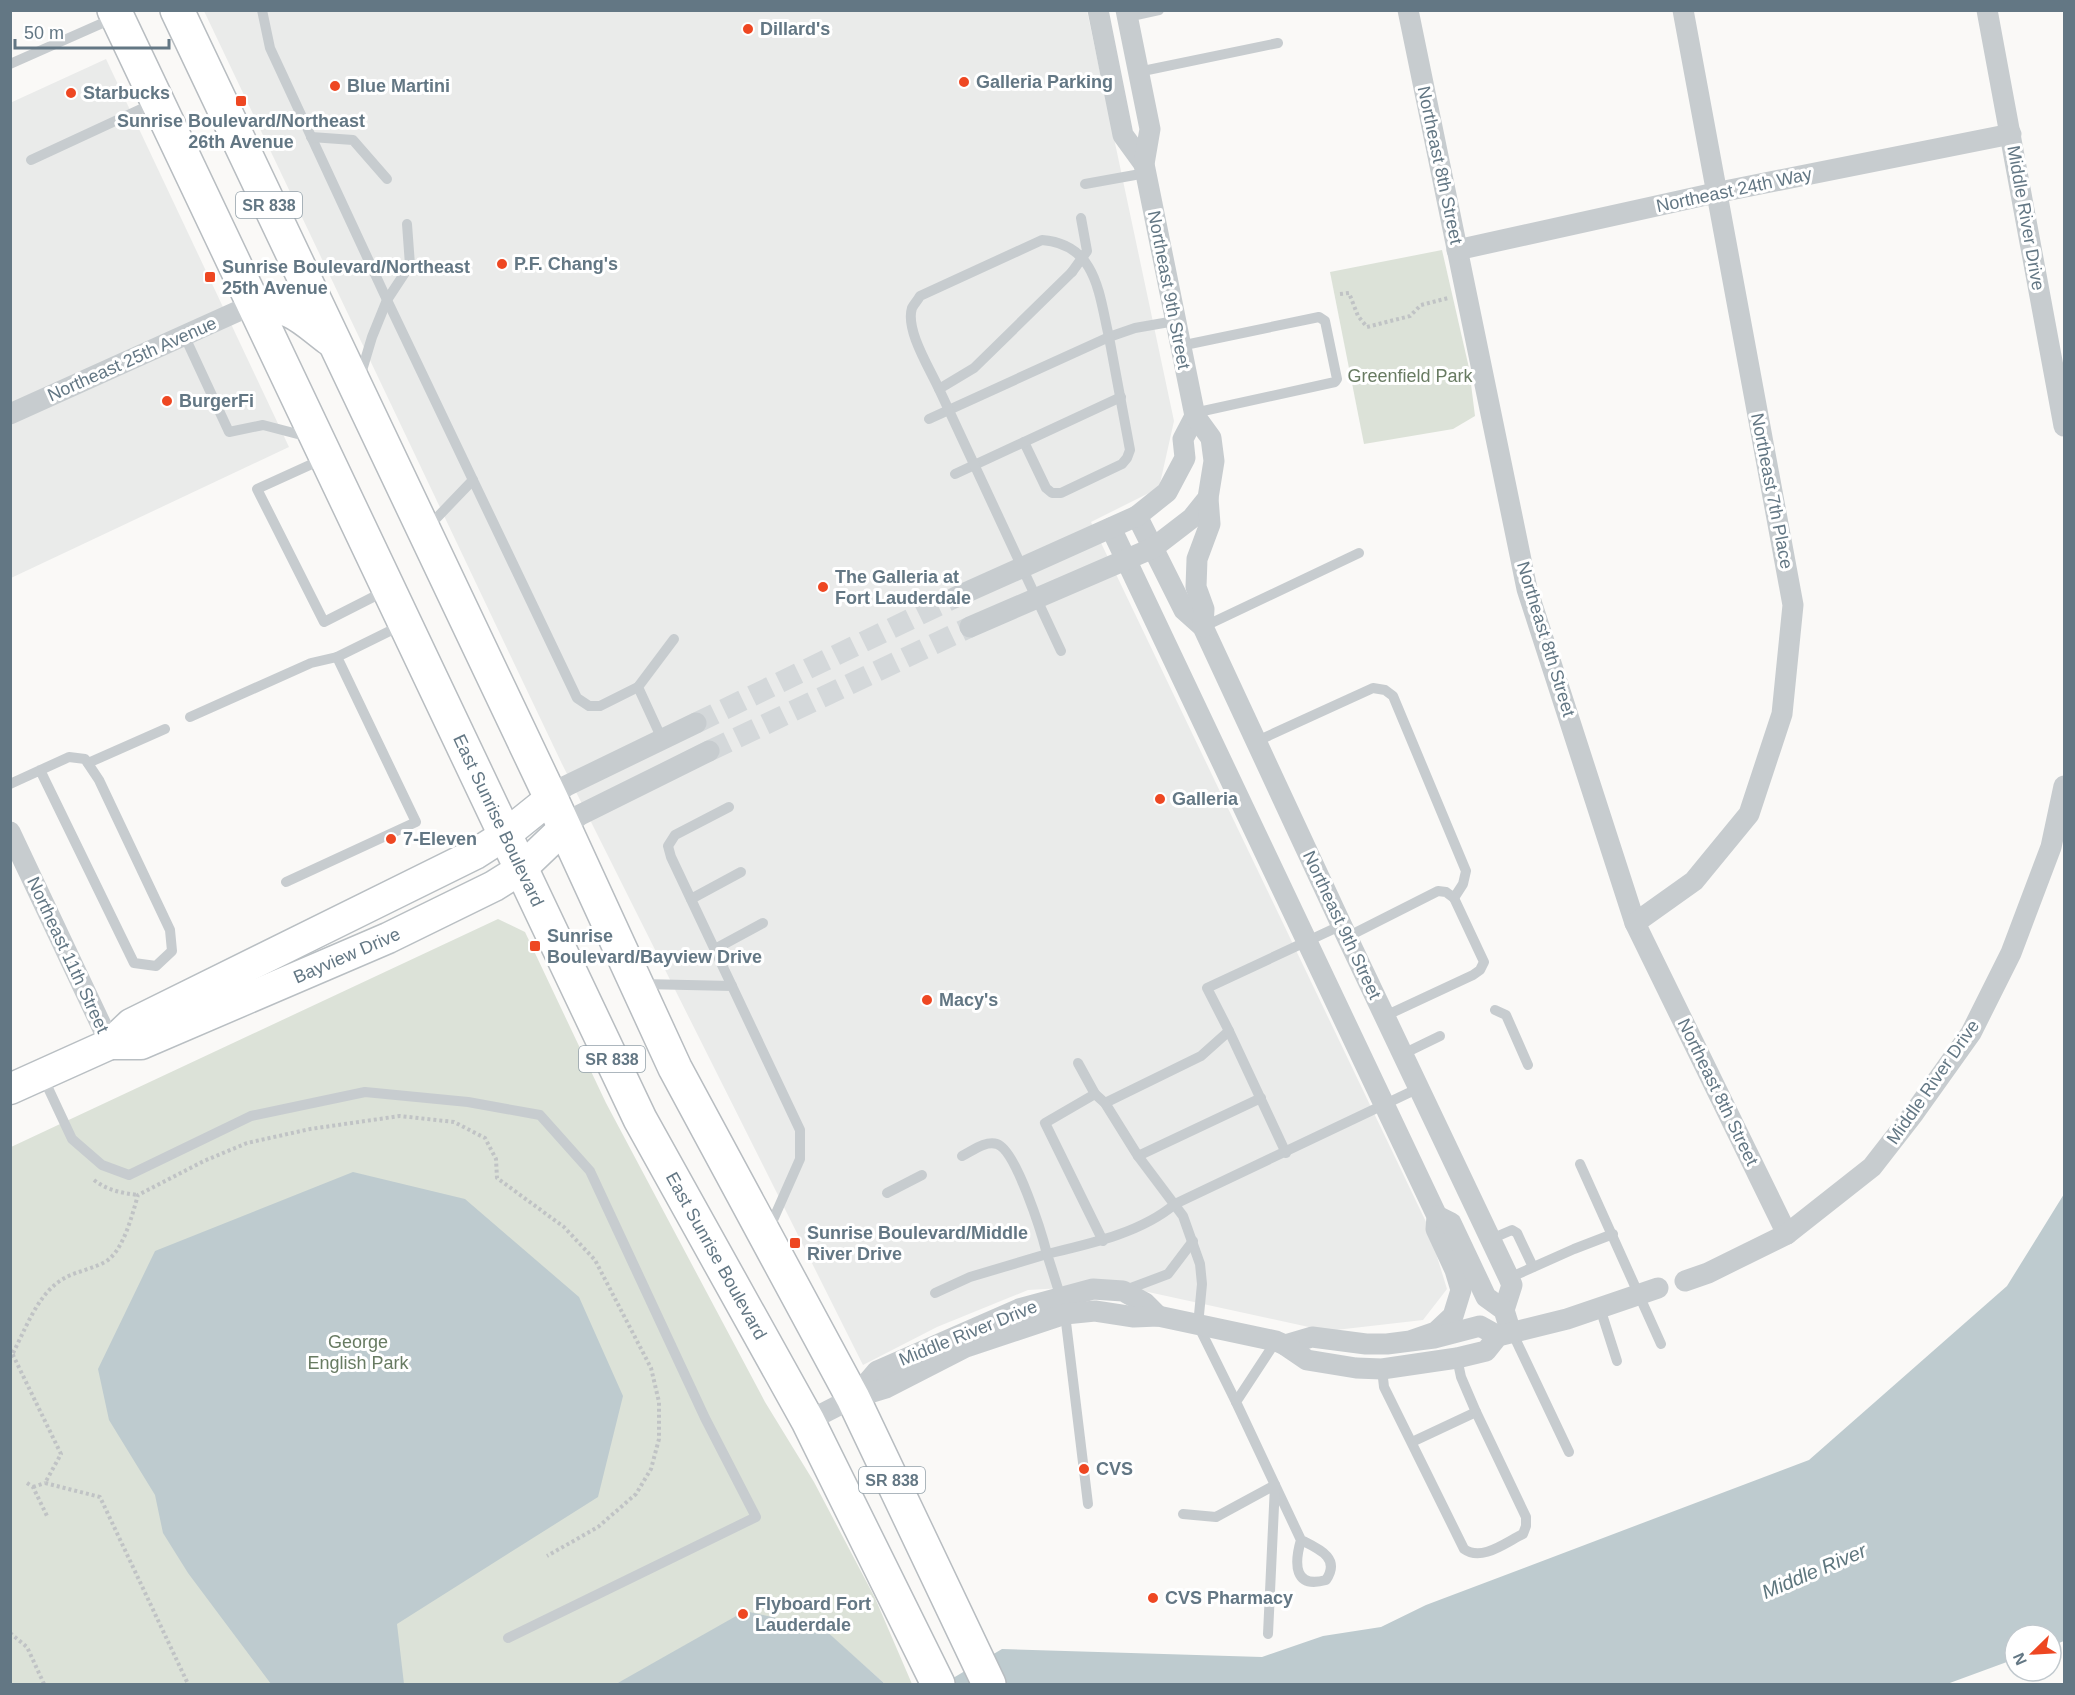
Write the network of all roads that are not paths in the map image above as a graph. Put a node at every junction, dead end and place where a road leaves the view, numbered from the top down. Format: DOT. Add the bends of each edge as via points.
graph roads {
  1 [pos="177,10"];
  2 [pos="262,10"];
  3 [pos="1098,10"];
  4 [pos="1159,10"];
  5 [pos="1408,10"];
  6 [pos="1683,10"];
  7 [pos="1987,10"];
  8 [pos="116,14"];
  9 [pos="1126,14"];
  10 [pos="1278,43"];
  11 [pos="10,64"];
  12 [pos="1138,72"];
  13 [pos="157,102"];
  14 [pos="2011,134"];
  15 [pos="311,137"];
  16 [pos="31,160"];
  17 [pos="1145,168"];
  18 [pos="387,178"];
  19 [pos="1085,184"];
  20 [pos="1715,193"];
  21 [pos="1081,218"];
  22 [pos="407,224"];
  23 [pos="1457,250"];
  24 [pos="387,300"];
  25 [pos="254,304"];
  26 [pos="1175,321"];
  27 [pos="184,335"];
  28 [pos="1109,337"];
  29 [pos="334,342"];
  30 [pos="1180,345"];
  31 [pos="357,389"];
  32 [pos="939,389"];
  33 [pos="1121,397"];
  34 [pos="948,410"];
  35 [pos="10,414"];
  36 [pos="1194,414"];
  37 [pos="929,419"];
  38 [pos="2064,426"];
  39 [pos="1024,441"];
  40 [pos="322,448"];
  41 [pos="974,465"];
  42 [pos="955,474"];
  43 [pos="473,480"];
  44 [pos="1208,498"];
  45 [pos="1137,516"];
  46 [pos="1111,528"];
  47 [pos="424,531"];
  48 [pos="1153,548"];
  49 [pos="1359,553"];
  50 [pos="1126,560"];
  51 [pos="1023,567"];
  52 [pos="388,589"];
  53 [pos="956,597"];
  54 [pos="1038,599"];
  55 [pos="405,624"];
  56 [pos="970,627"];
  57 [pos="1203,627"];
  58 [pos="674,639"];
  59 [pos="1061,651"];
  60 [pos="337,657"];
  61 [pos="638,687"];
  62 [pos="190,717"];
  63 [pos="696,723"];
  64 [pos="165,729"];
  65 [pos="662,740"];
  66 [pos="1257,741"];
  67 [pos="709,751"];
  68 [pos="88,763"];
  69 [pos="40,770"];
  70 [pos="10,784"];
  71 [pos="2064,786"];
  72 [pos="551,798"];
  73 [pos="729,807"];
  74 [pos="565,827"];
  75 [pos="10,832"];
  76 [pos="505,836"];
  77 [pos="521,869"];
  78 [pos="741,872"];
  79 [pos="286,882"];
  80 [pos="1454,898"];
  81 [pos="691,899"];
  82 [pos="763,923"];
  83 [pos="1635,923"];
  84 [pos="1345,931"];
  85 [pos="1306,941"];
  86 [pos="714,949"];
  87 [pos="638,984"];
  88 [pos="732,986"];
  89 [pos="1495,1010"];
  90 [pos="1385,1016"];
  91 [pos="1229,1031"];
  92 [pos="1440,1036"];
  93 [pos="110,1044"];
  94 [pos="1403,1054"];
  95 [pos="1078,1063"];
  96 [pos="1528,1065"];
  97 [pos="42,1075"];
  98 [pos="1419,1088"];
  99 [pos="10,1089"];
  100 [pos="1095,1094"];
  101 [pos="1261,1098"];
  102 [pos="1105,1103"];
  103 [pos="1384,1105"];
  104 [pos="1286,1153"];
  105 [pos="962,1156"];
  106 [pos="1138,1156"];
  107 [pos="1580,1164"];
  108 [pos="922,1175"];
  109 [pos="887,1192"];
  110 [pos="1175,1204"];
  111 [pos="1437,1216"];
  112 [pos="1613,1234"];
  113 [pos="1787,1234"];
  114 [pos="766,1236"];
  115 [pos="1491,1239"];
  116 [pos="1103,1241"];
  117 [pos="1192,1241"];
  118 [pos="1047,1254"];
  119 [pos="1533,1267"];
  120 [pos="1509,1278"];
  121 [pos="1685,1281"];
  122 [pos="1123,1291"];
  123 [pos="1649,1292"];
  124 [pos="935,1293"];
  125 [pos="1063,1306"];
  126 [pos="1600,1308"];
  127 [pos="1504,1310"];
  128 [pos="1158,1316"];
  129 [pos="1198,1325"];
  130 [pos="1505,1334"];
  131 [pos="1413,1340"];
  132 [pos="1281,1343"];
  133 [pos="1661,1344"];
  134 [pos="1457,1359"];
  135 [pos="1617,1361"];
  136 [pos="1382,1368"];
  137 [pos="853,1398"];
  138 [pos="1236,1402"];
  139 [pos="1476,1412"];
  140 [pos="808,1421"];
  141 [pos="1412,1442"];
  142 [pos="1569,1452"];
  143 [pos="1275,1485"];
  144 [pos="1088,1504"];
  145 [pos="1184,1514"];
  146 [pos="1301,1540"];
  147 [pos="1268,1634"];
  148 [pos="508,1638"];
  149 [pos="938,1684"];
  150 [pos="989,1684"];
  1 -- 29 [label="main road, SR 838"];
  2 -- 15 [label="lane" via="270,48"];
  3 -- 17 [label="street, Northeast 9th Street" via="1123,135"];
  4 -- 9 [label="lane"];
  5 -- 23 [label="street, Northeast 8th Street"];
  6 -- 20 [label="street, Northeast 7th Place"];
  7 -- 14 [label="street, Middle River Drive"];
  8 -- 11 [label="lane"];
  8 -- 13 [label="main road, East Sunrise Boulevard / SR 838"];
  9 -- 12 [label="street, Northeast 9th Street"];
  10 -- 12 [label="lane"];
  12 -- 17 [label="street, Northeast 9th Street" via="1150,129"];
  13 -- 16 [label="lane"];
  13 -- 25 [label="main road, East Sunrise Boulevard / SR 838"];
  14 -- 20 [label="street, Northeast 24th Way"];
  14 -- 38 [label="street, Middle River Drive"];
  15 -- 18 [label="lane" via="353,140"];
  15 -- 24 [label="lane"];
  17 -- 19 [label="lane"];
  17 -- 26 [label="street, Northeast 9th Street"];
  20 -- 23 [label="street, Northeast 24th Way"];
  20 -- 83 [label="street, Northeast 7th Place" via="1793,604 1782,714 1749,814 1694,881"];
  21 -- 32 [label="lane, bridge" via="1087,252 1072,272 974,368"];
  22 -- 24 [label="lane" via="410,265"];
  23 -- 83 [label="street, Northeast 8th Street" via="1527,589"];
  24 -- 31 [label="lane"];
  24 -- 43 [label="lane"];
  25 -- 27 [label="street, Northeast 25th Avenue"];
  25 -- 29 [label="main road" via="274,304 292,310"];
  25 -- 40 [label="main road, East Sunrise Boulevard / SR 838"];
  26 -- 28 [label="lane"];
  26 -- 30 [label="street, Northeast 9th Street"];
  27 -- 35 [label="street, Northeast 25th Avenue"];
  27 -- 40 [label="lane" via="229,432 263,425"];
  28 -- 32 [label="lane" via="1091,268 1064,244 1042,240 920,296 912,308 911,324"];
  28 -- 33 [label="lane"];
  28 -- 34 [label="lane"];
  29 -- 31 [label="main road, SR 838"];
  30 -- 36 [label="street, Northeast 9th Street"];
  30 -- 36 [label="lane" via="1319,317 1325,321 1337,379"];
  31 -- 47 [label="main road, SR 838"];
  32 -- 34 [label="lane"];
  33 -- 39 [label="lane"];
  33 -- 39 [label="lane" via="1130,450 1127,458 1061,493 1046,488"];
  34 -- 37 [label="lane"];
  34 -- 41 [label="lane"];
  36 -- 44 [label="street, Northeast 9th Street" via="1211,438 1214,461"];
  36 -- 45 [label="street" via="1183,439 1185,458 1167,492"];
  39 -- 41 [label="lane"];
  40 -- 52 [label="main road, East Sunrise Boulevard / SR 838"];
  40 -- 52 [label="lane" via="257,489 324,622"];
  41 -- 42 [label="lane"];
  41 -- 51 [label="lane"];
  43 -- 47 [label="lane"];
  43 -- 61 [label="lane" via="577,698 589,706 600,706"];
  44 -- 48 [label="street" via="1192,518"];
  44 -- 57 [label="street, Northeast 9th Street" via="1210,524 1197,559 1196,587 1204,609"];
  45 -- 46 [label="street"];
  45 -- 48 [label="street, Northeast 9th Street"];
  46 -- 50 [label="street"];
  46 -- 51 [label="street"];
  47 -- 72 [label="main road, SR 838"];
  48 -- 50 [label="street"];
  48 -- 57 [label="street, Northeast 9th Street" via="1184,610"];
  49 -- 57 [label="lane"];
  50 -- 54 [label="street"];
  50 -- 85 [label="street"];
  51 -- 53 [label="street"];
  51 -- 54 [label="lane"];
  52 -- 55 [label="main road, East Sunrise Boulevard / SR 838"];
  54 -- 56 [label="street"];
  54 -- 59 [label="lane"];
  55 -- 60 [label="lane"];
  55 -- 76 [label="main road, East Sunrise Boulevard / SR 838"];
  57 -- 66 [label="street, Northeast 9th Street"];
  58 -- 61 [label="lane"];
  60 -- 62 [label="lane" via="311,663"];
  60 -- 79 [label="lane" via="416,822"];
  61 -- 65 [label="lane"];
  63 -- 65 [label="street"];
  64 -- 68 [label="lane"];
  65 -- 72 [label="street" via="566,786"];
  66 -- 80 [label="lane" via="1373,688 1393,696 1467,871"];
  66 -- 84 [label="street, Northeast 9th Street"];
  67 -- 74 [label="street" via="580,815"];
  68 -- 69 [label="lane" via="86,759 69,757"];
  68 -- 69 [label="lane" via="170,930 172,951 156,966 134,963"];
  69 -- 70 [label="lane"];
  71 -- 113 [label="street, Middle River Drive" via="2047,858 2011,952 1971,1033 1872,1167"];
  72 -- 74 [label="main road, SR 838"];
  72 -- 76 [label="street, Bayview Drive"];
  73 -- 81 [label="lane" via="675,835 668,846"];
  74 -- 77 [label="street, Bayview Drive"];
  74 -- 87 [label="main road, SR 838"];
  75 -- 93 [label="street, Northeast 11th Street"];
  76 -- 77 [label="main road, East Sunrise Boulevard / SR 838"];
  76 -- 93 [label="street, Bayview Drive" via="466,859 131,1024"];
  77 -- 93 [label="street, Bayview Drive" via="494,886 334,962 141,1044"];
  77 -- 140 [label="main road, East Sunrise Boulevard / SR 838" via="640,1119"];
  78 -- 81 [label="lane"];
  80 -- 84 [label="lane" via="1438,891"];
  80 -- 90 [label="lane" via="1484,963 1480,970"];
  81 -- 86 [label="lane"];
  82 -- 86 [label="lane"];
  83 -- 113 [label="street, Northeast 8th Street"];
  84 -- 85 [label="lane"];
  84 -- 90 [label="street, Northeast 9th Street"];
  85 -- 91 [label="lane" via="1207,988"];
  85 -- 103 [label="street"];
  86 -- 88 [label="lane"];
  87 -- 88 [label="lane"];
  87 -- 114 [label="main road, SR 838" via="675,1068"];
  88 -- 114 [label="lane" via="800,1130 800,1159"];
  89 -- 96 [label="lane" via="1506,1015"];
  90 -- 94 [label="street, Northeast 9th Street"];
  91 -- 101 [label="lane"];
  91 -- 102 [label="lane" via="1201,1056"];
  92 -- 94 [label="lane"];
  93 -- 97 [label="street, Bayview Drive"];
  94 -- 98 [label="street, Northeast 9th Street"];
  95 -- 100 [label="lane"];
  97 -- 99 [label="street, Bayview Drive"];
  97 -- 148 [label="lane" via="72,1139 102,1165 129,1175 251,1116 365,1092 468,1102 540,1115 590,1171 705,1418 756,1517"];
  98 -- 103 [label="lane"];
  98 -- 115 [label="street, Northeast 9th Street"];
  100 -- 102 [label="lane"];
  100 -- 116 [label="lane" via="1045,1123"];
  101 -- 104 [label="lane"];
  101 -- 106 [label="lane"];
  102 -- 106 [label="lane"];
  103 -- 104 [label="lane"];
  103 -- 111 [label="street"];
  104 -- 110 [label="lane"];
  105 -- 118 [label="lane" via="988,1143 1004,1147 1035,1211"];
  106 -- 110 [label="lane"];
  107 -- 112 [label="lane"];
  108 -- 109 [label="lane"];
  110 -- 116 [label="lane" via="1162,1215"];
  110 -- 117 [label="lane"];
  111 -- 127 [label="street" via="1451,1223 1486,1297"];
  111 -- 131 [label="street" via="1436,1229 1461,1290 1453,1316 1436,1332"];
  112 -- 119 [label="lane"];
  112 -- 123 [label="lane"];
  113 -- 121 [label="street, Middle River Drive"];
  114 -- 137 [label="main road, SR 838"];
  115 -- 119 [label="lane" via="1512,1230 1517,1233"];
  115 -- 120 [label="street, Northeast 9th Street"];
  116 -- 118 [label="lane"];
  117 -- 122 [label="lane" via="1168,1274"];
  117 -- 129 [label="lane" via="1202,1284"];
  118 -- 124 [label="lane" via="970,1277"];
  118 -- 125 [label="lane"];
  119 -- 120 [label="lane"];
  120 -- 127 [label="street" via="1512,1285"];
  122 -- 125 [label="street, Middle River Drive" via="1093,1289"];
  122 -- 128 [label="street, Middle River Drive" via="1145,1303"];
  123 -- 126 [label="street, Middle River Drive"];
  123 -- 133 [label="lane"];
  125 -- 128 [label="street, Middle River Drive" via="1134,1317"];
  125 -- 137 [label="street, Middle River Drive" via="1019,1309 877,1371"];
  125 -- 144 [label="lane"];
  126 -- 130 [label="street, Middle River Drive"];
  126 -- 135 [label="lane"];
  127 -- 130 [label="street"];
  128 -- 129 [label="street, Middle River Drive"];
  129 -- 132 [label="street, Middle River Drive"];
  129 -- 138 [label="lane"];
  130 -- 131 [label="street, Middle River Drive" via="1480,1326"];
  130 -- 134 [label="street, Middle River Drive" via="1486,1351"];
  130 -- 142 [label="lane"];
  131 -- 132 [label="street, Middle River Drive" via="1366,1344 1312,1337"];
  132 -- 136 [label="street, Middle River Drive" via="1307,1360"];
  132 -- 138 [label="lane"];
  134 -- 136 [label="street, Middle River Drive"];
  134 -- 139 [label="lane"];
  136 -- 141 [label="lane" via="1384,1387"];
  137 -- 140 [label="street, Middle River Drive"];
  137 -- 150 [label="main road, SR 838"];
  138 -- 143 [label="lane"];
  139 -- 141 [label="lane"];
  139 -- 141 [label="lane" via="1526,1517 1523,1534 1480,1555 1464,1549"];
  140 -- 149 [label="main road, East Sunrise Boulevard / SR 838"];
  143 -- 145 [label="lane" via="1216,1517"];
  143 -- 146 [label="lane"];
  143 -- 147 [label="lane"];
}
